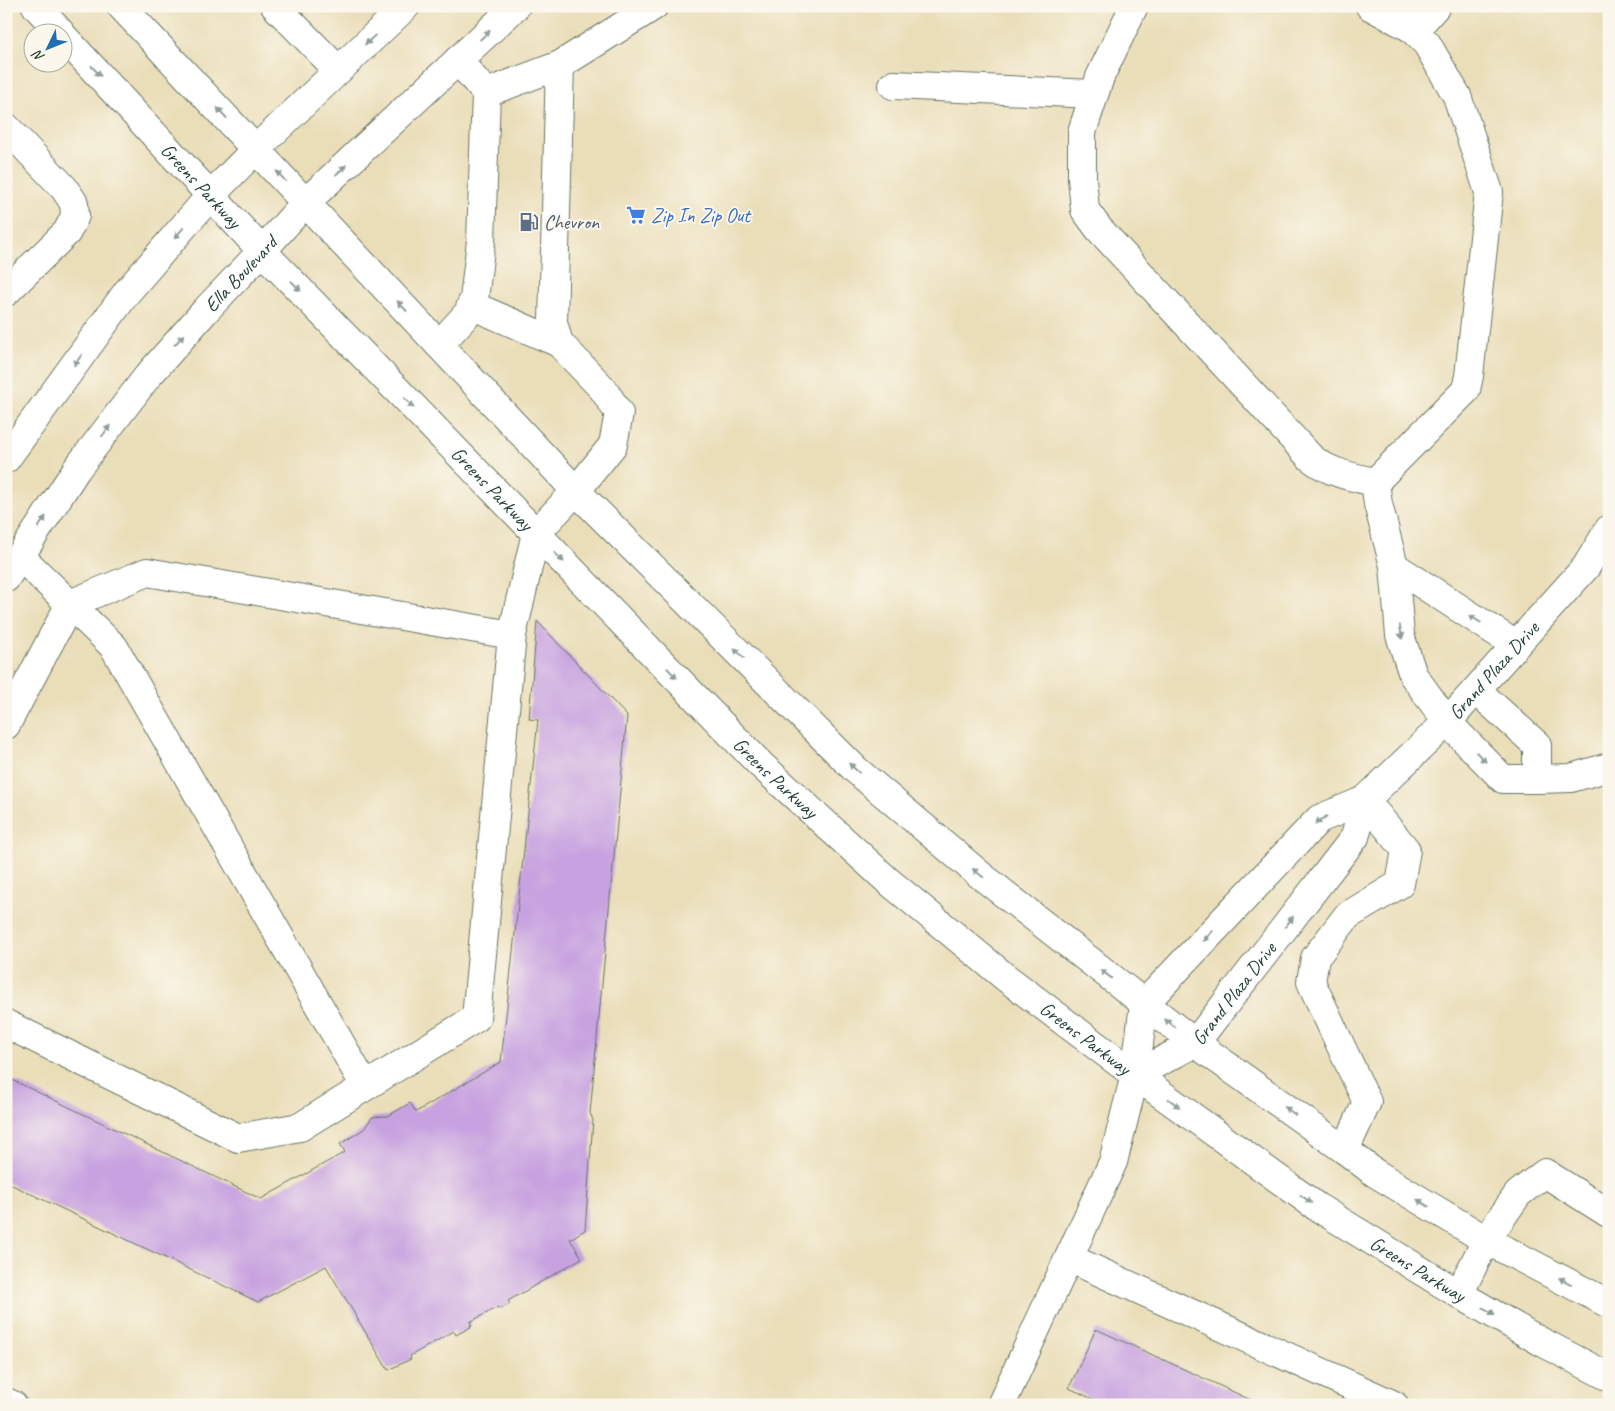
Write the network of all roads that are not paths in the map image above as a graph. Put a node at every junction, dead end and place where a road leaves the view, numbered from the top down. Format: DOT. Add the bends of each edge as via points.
graph roads {
  1 [pos="36,6"];
  2 [pos="121,6"];
  3 [pos="275,6"];
  4 [pos="406,6"];
  5 [pos="516,6"];
  6 [pos="654,6"];
  7 [pos="1134,6"];
  8 [pos="1370,6"];
  9 [pos="1436,6"];
  10 [pos="51,22"];
  11 [pos="1414,31"];
  12 [pos="72,46"];
  13 [pos="458,60"];
  14 [pos="560,64"];
  15 [pos="338,70"];
  16 [pos="893,85"];
  17 [pos="486,94"];
  18 [pos="1094,94"];
  19 [pos="6,127"];
  20 [pos="256,149"];
  21 [pos="210,196"];
  22 [pos="305,203"];
  23 [pos="262,251"];
  24 [pos="6,292"];
  25 [pos="471,305"];
  26 [pos="559,343"];
  27 [pos="439,345"];
  28 [pos="6,458"];
  29 [pos="1375,482"];
  30 [pos="576,492"];
  31 [pos="1609,530"];
  32 [pos="536,533"];
  33 [pos="11,560"];
  34 [pos="1394,566"];
  35 [pos="70,604"];
  36 [pos="512,635"];
  37 [pos="1516,645"];
  38 [pos="1476,690"];
  39 [pos="1447,722"];
  40 [pos="6,725"];
  41 [pos="1609,768"];
  42 [pos="1537,779"];
  43 [pos="1365,800"];
  44 [pos="1144,1004"];
  45 [pos="6,1024"];
  46 [pos="1195,1043"];
  47 [pos="1135,1075"];
  48 [pos="365,1086"];
  49 [pos="1345,1150"];
  50 [pos="1609,1212"];
  51 [pos="1486,1240"];
  52 [pos="1069,1258"];
  53 [pos="1459,1294"];
  54 [pos="1609,1304"];
  55 [pos="1609,1378"];
  56 [pos="6,1402"];
  57 [pos="13,1405"];
  58 [pos="1001,1405"];
  59 [pos="1394,1405"];
  1 -- 10 [label="street"];
  20 -- 2 [label="street, one-way"];
  3 -- 15 [label="street"];
  4 -- 15 [label="street, one-way"];
  13 -- 5 [label="street, Ella Boulevard, one-way"];
  6 -- 14 [label="street"];
  7 -- 18 [label="street"];
  8 -- 11 [label="street"];
  9 -- 11 [label="street"];
  11 -- 29 [label="street" via="1427,44 1457,96 1489,192 1466,390"];
  12 -- 21 [label="street, Greens Parkway, one-way"];
  13 -- 17 [label="street"];
  22 -- 13 [label="street, Ella Boulevard, one-way"];
  14 -- 17 [label="street"];
  14 -- 26 [label="street" via="552,322"];
  15 -- 20 [label="street"];
  16 -- 18 [label="street"];
  17 -- 25 [label="street" via="481,241"];
  18 -- 29 [label="street" via="1082,132 1082,178 1086,210 1099,230 1311,458 1320,466 1340,474"];
  19 -- 24 [label="street" via="64,188 74,203 75,216 67,232"];
  20 -- 21 [label="street"];
  22 -- 20 [label="street, one-way"];
  21 -- 23 [label="street, Greens Parkway"];
  21 -- 28 [label="street, one-way" via="127,292"];
  22 -- 23 [label="street, Ella Boulevard"];
  27 -- 22 [label="street, one-way"];
  23 -- 32 [label="street, Greens Parkway, one-way"];
  33 -- 23 [label="street, Ella Boulevard, one-way" via="147,377"];
  25 -- 26 [label="street"];
  25 -- 27 [label="street" via="468,313"];
  26 -- 30 [label="street" via="603,389 619,413 614,445"];
  27 -- 30 [label="street"];
  29 -- 34 [label="street"];
  30 -- 32 [label="street"];
  44 -- 30 [label="street, one-way" via="979,874 856,770"];
  31 -- 37 [label="street, Grand Plaza Drive" via="1586,566"];
  32 -- 36 [label="street"];
  32 -- 47 [label="street, Greens Parkway, one-way" via="760,764 880,873 1005,978"];
  33 -- 35 [label="street"];
  37 -- 34 [label="street, one-way"];
  34 -- 39 [label="street, one-way" via="1400,635 1413,675"];
  35 -- 36 [label="street" via="147,572"];
  35 -- 40 [label="street"];
  35 -- 48 [label="street" via="114,647"];
  36 -- 48 [label="street" via="476,1018"];
  37 -- 38 [label="street, Grand Plaza Drive"];
  38 -- 39 [label="street, Grand Plaza Drive"];
  38 -- 42 [label="street" via="1537,745"];
  39 -- 42 [label="street, one-way" via="1504,779"];
  39 -- 43 [label="street, Grand Plaza Drive"];
  41 -- 42 [label="street" via="1572,778"];
  43 -- 44 [label="street, Grand Plaza Drive, one-way" via="1319,819"];
  46 -- 43 [label="street, Grand Plaza Drive, one-way" via="1355,837"];
  43 -- 49 [label="street" via="1406,850 1400,884 1347,916 1315,958 1311,982 1367,1102"];
  46 -- 44 [label="street, one-way"];
  44 -- 47 [label="street"];
  45 -- 48 [label="street" via="238,1138 300,1127"];
  46 -- 47 [label="street, Grand Plaza Drive"];
  49 -- 46 [label="street, one-way"];
  47 -- 52 [label="street" via="1112,1162"];
  47 -- 53 [label="street, Greens Parkway, one-way" via="1317,1207"];
  51 -- 49 [label="street, one-way" via="1375,1173"];
  50 -- 51 [label="street" via="1545,1173 1518,1194"];
  51 -- 53 [label="street"];
  54 -- 51 [label="street, one-way"];
  52 -- 58 [label="street"];
  52 -- 59 [label="street"];
  53 -- 55 [label="street, Greens Parkway, one-way"];
  56 -- 57 [label="street"];
}
